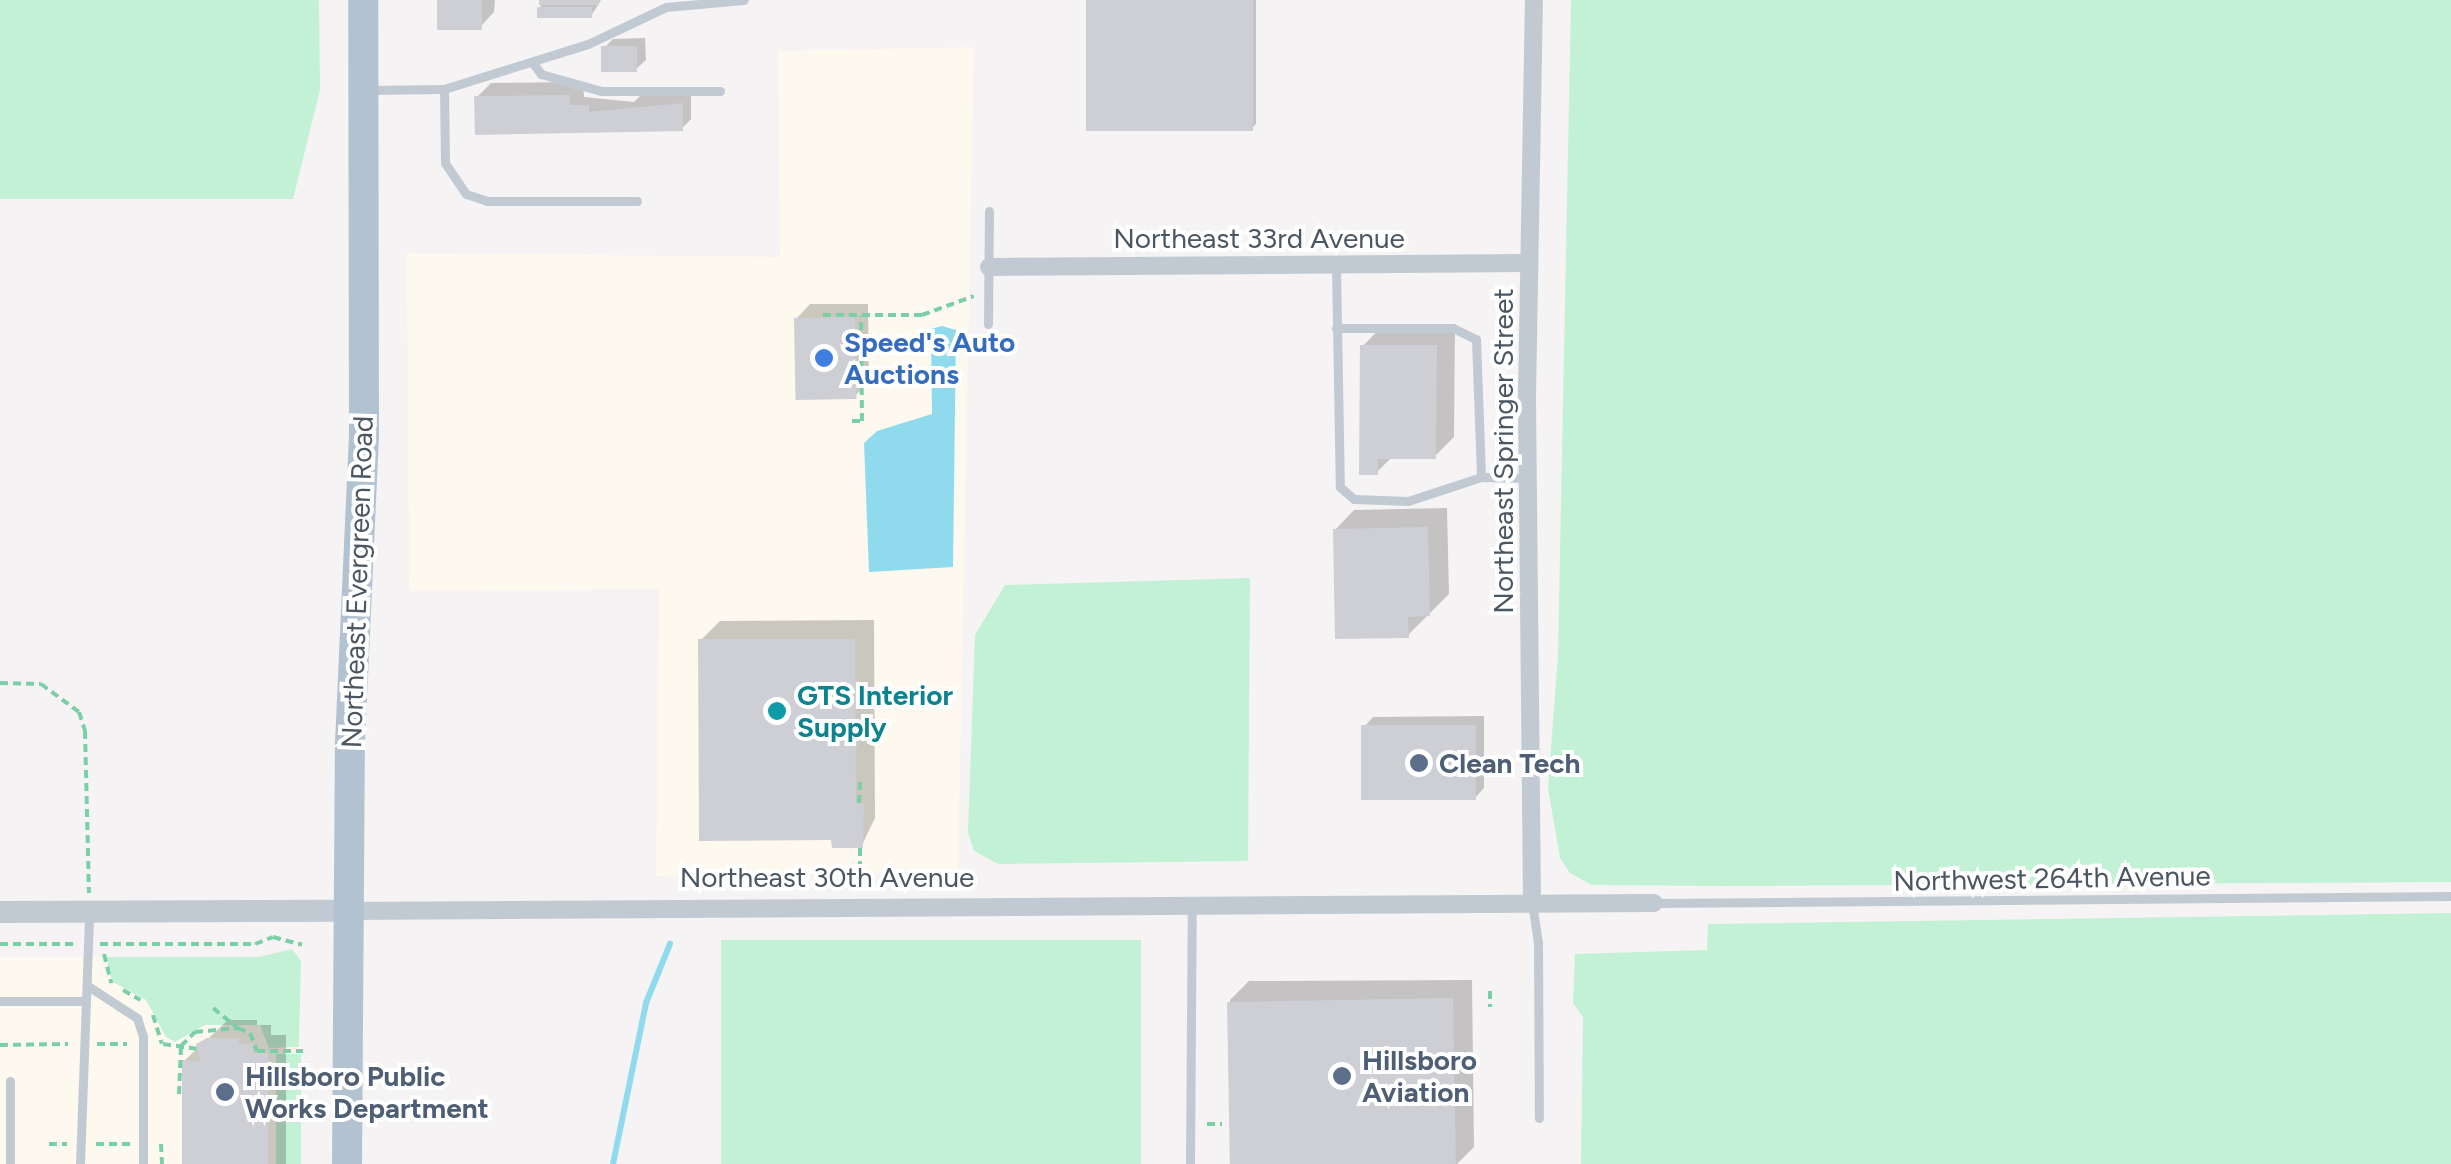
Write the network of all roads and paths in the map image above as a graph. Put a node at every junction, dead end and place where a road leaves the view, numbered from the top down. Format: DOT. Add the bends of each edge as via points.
graph roads {
  1 [pos="364,0"];
  2 [pos="744,0"];
  3 [pos="1534,0"];
  4 [pos="532,62"];
  5 [pos="444,89"];
  6 [pos="364,90"];
  7 [pos="720,91"];
  8 [pos="637,202"];
  9 [pos="989,210"];
  10 [pos="1529,263"];
  11 [pos="1336,264"];
  12 [pos="989,267"];
  13 [pos="977,296"];
  14 [pos="823,315"];
  15 [pos="861,316"];
  16 [pos="988,324"];
  17 [pos="1336,328"];
  18 [pos="852,422"];
  19 [pos="1481,477"];
  20 [pos="1532,478"];
  21 [pos="0,683"];
  22 [pos="860,782"];
  23 [pos="860,803"];
  24 [pos="860,848"];
  25 [pos="860,883"];
  26 [pos="89,888"];
  27 [pos="2451,896"];
  28 [pos="1532,902"];
  29 [pos="1654,903"];
  30 [pos="1192,904"];
  31 [pos="346,910"];
  32 [pos="0,912"];
  33 [pos="90,912"];
  34 [pos="0,944"];
  35 [pos="90,944"];
  36 [pos="302,945"];
  37 [pos="88,986"];
  38 [pos="1490,991"];
  39 [pos="0,1001"];
  40 [pos="86,1001"];
  41 [pos="1490,1007"];
  42 [pos="213,1008"];
  43 [pos="238,1028"];
  44 [pos="95,1044"];
  45 [pos="132,1044"];
  46 [pos="158,1044"];
  47 [pos="196,1049"];
  48 [pos="180,1050"];
  49 [pos="303,1050"];
  50 [pos="10,1081"];
  51 [pos="179,1094"];
  52 [pos="1540,1118"];
  53 [pos="1206,1124"];
  54 [pos="1222,1124"];
  55 [pos="49,1144"];
  56 [pos="71,1144"];
  57 [pos="94,1144"];
  58 [pos="131,1144"];
  59 [pos="160,1144"];
  60 [pos="10,1164"];
  61 [pos="80,1164"];
  62 [pos="143,1164"];
  63 [pos="162,1164"];
  64 [pos="347,1164"];
  65 [pos="1190,1164"];
  1 -- 6 [label="main road, Northeast Evergreen Road"];
  2 -- 4 [label="lane" via="666,7"];
  3 -- 10 [label="street, Northeast Springer Street"];
  4 -- 5 [label="lane"];
  4 -- 7 [label="lane" via="541,74 602,91"];
  5 -- 6 [label="lane"];
  5 -- 8 [label="lane" via="445,163 466,194 487,201"];
  6 -- 31 [label="main road, Northeast Evergreen Road" via="364,436"];
  9 -- 12 [label="lane"];
  10 -- 11 [label="street, Northeast 33rd Avenue"];
  10 -- 20 [label="street, Northeast Springer Street"];
  11 -- 12 [label="street, Northeast 33rd Avenue"];
  11 -- 17 [label="lane"];
  12 -- 16 [label="lane"];
  13 -- 15 [label="path" via="922,314"];
  14 -- 15 [label="path"];
  15 -- 18 [label="path" via="862,421"];
  17 -- 19 [label="lane" via="1453,328 1476,340"];
  17 -- 19 [label="lane" via="1340,487 1354,498 1408,501"];
  19 -- 20 [label="lane"];
  20 -- 28 [label="street, Northeast Springer Street"];
  21 -- 26 [label="path" via="41,684 79,712"];
  22 -- 23 [label="path"];
  24 -- 25 [label="path"];
  27 -- 29 [label="lane, Northwest 264th Avenue"];
  28 -- 29 [label="street, Northeast 30th Avenue"];
  28 -- 30 [label="street, Northeast 30th Avenue"];
  28 -- 52 [label="lane"];
  30 -- 31 [label="street, Northeast 30th Avenue"];
  30 -- 65 [label="lane"];
  31 -- 33 [label="street, Northeast 30th Avenue"];
  31 -- 64 [label="main road, Northeast Evergreen Road"];
  32 -- 33 [label="street, Northeast 30th Avenue"];
  33 -- 35 [label="lane"];
  34 -- 35 [label="path"];
  35 -- 36 [label="path" via="255,944 273,937"];
  35 -- 37 [label="lane"];
  37 -- 40 [label="lane"];
  37 -- 62 [label="lane" via="136,1018 143,1037"];
  38 -- 41 [label="path"];
  39 -- 40 [label="lane"];
  40 -- 61 [label="lane"];
  42 -- 43 [label="path"];
  43 -- 48 [label="path" via="195,1032"];
  43 -- 49 [label="path" via="250,1033 257,1051"];
  44 -- 45 [label="path"];
  46 -- 48 [label="path"];
  47 -- 48 [label="path"];
  48 -- 51 [label="path"];
  50 -- 60 [label="lane"];
  53 -- 54 [label="path"];
  55 -- 56 [label="path"];
  57 -- 58 [label="path"];
  59 -- 63 [label="path"];
}
